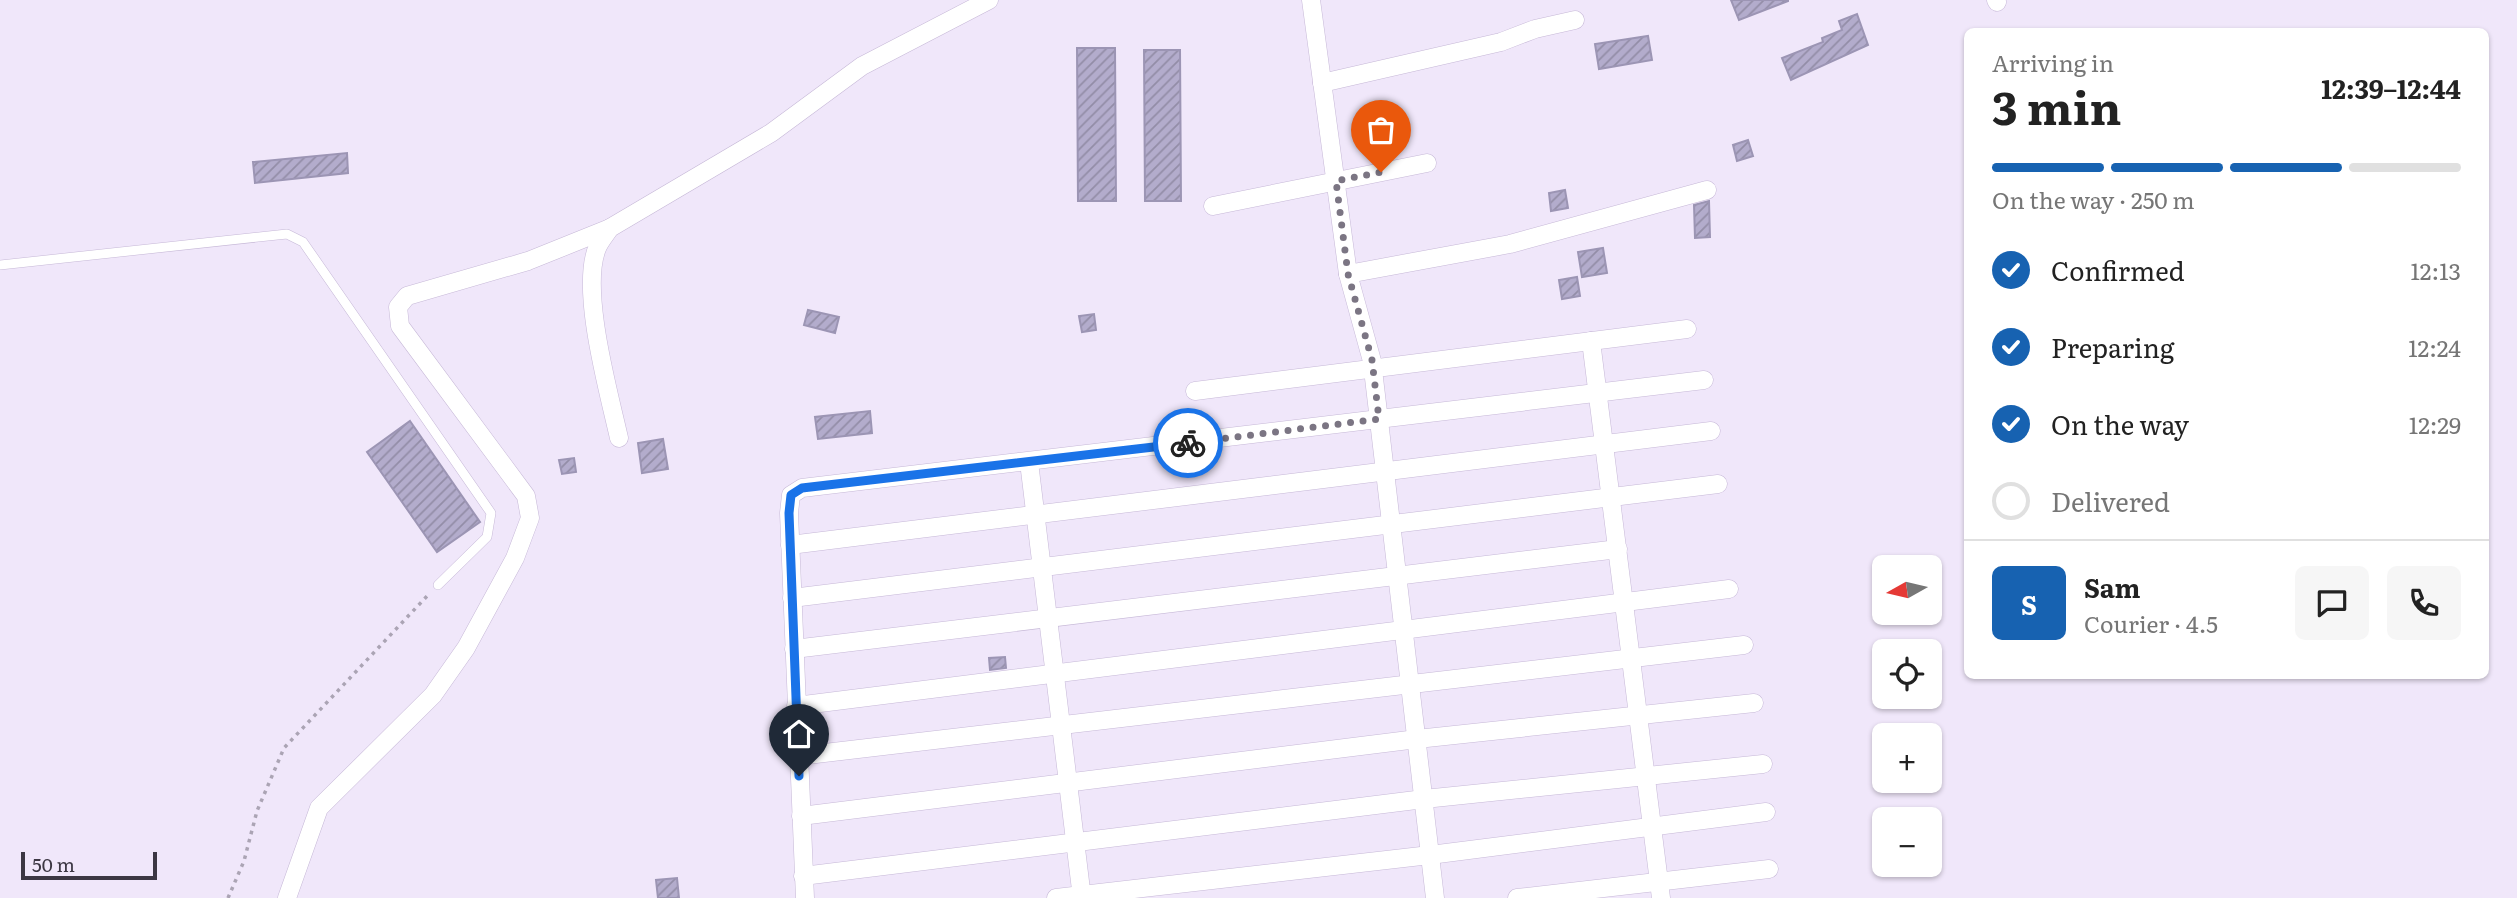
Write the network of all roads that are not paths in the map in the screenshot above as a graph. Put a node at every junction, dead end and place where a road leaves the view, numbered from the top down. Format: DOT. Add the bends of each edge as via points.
graph roads {
  1 [pos="989,0"];
  2 [pos="1311,0"];
  3 [pos="1575,20"];
  4 [pos="1322,83"];
  5 [pos="1427,163"];
  6 [pos="1336,181"];
  7 [pos="1707,190"];
  8 [pos="1213,206"];
  9 [pos="610,228"];
  10 [pos="0,265"];
  11 [pos="1348,274"];
  12 [pos="1687,329"];
  13 [pos="1591,341"];
  14 [pos="1372,368"];
  15 [pos="1704,380"];
  16 [pos="1195,391"];
  17 [pos="1599,393"];
  18 [pos="1379,419"];
  19 [pos="1711,431"];
  20 [pos="619,438"];
  21 [pos="1605,444"];
  22 [pos="1029,462"];
  23 [pos="1385,472"];
  24 [pos="1718,484"];
  25 [pos="1611,497"];
  26 [pos="1035,515"];
  27 [pos="1391,524"];
  28 [pos="790,545"];
  29 [pos="1618,549"];
  30 [pos="1041,567"];
  31 [pos="1397,576"];
  32 [pos="438,585"];
  33 [pos="1729,589"];
  34 [pos="792,598"];
  35 [pos="1625,602"];
  36 [pos="1048,618"];
  37 [pos="1404,630"];
  38 [pos="1744,645"];
  39 [pos="794,649"];
  40 [pos="1631,658"];
  41 [pos="1055,674"];
  42 [pos="1410,684"];
  43 [pos="1754,703"];
  44 [pos="796,706"];
  45 [pos="1639,715"];
  46 [pos="1061,725"];
  47 [pos="1417,739"];
  48 [pos="799,756"];
  49 [pos="1763,764"];
  50 [pos="1646,776"];
  51 [pos="1068,783"];
  52 [pos="1424,799"];
  53 [pos="1766,812"];
  54 [pos="801,816"];
  55 [pos="1652,827"];
  56 [pos="1075,843"];
  57 [pos="1430,855"];
  58 [pos="1769,869"];
  59 [pos="803,876"];
  60 [pos="1660,890"];
  61 [pos="1082,897"];
  62 [pos="287,898"];
  63 [pos="805,898"];
  64 [pos="1056,898"];
  65 [pos="1436,898"];
  66 [pos="1517,898"];
  1 -- 9 [label="street" via="862,66 771,134"];
  2 -- 4 [label="street"];
  3 -- 4 [label="street"];
  4 -- 6 [label="street"];
  5 -- 6 [label="street"];
  6 -- 8 [label="street"];
  6 -- 11 [label="street"];
  7 -- 11 [label="street" via="1510,244"];
  9 -- 20 [label="street" via="597,247 592,271 596,332"];
  9 -- 62 [label="street" via="528,261 407,296 398,307 400,326 526,496 530,518 515,558 466,648 433,695 319,808"];
  10 -- 32 [label="lane" via="287,234 303,242 491,513 487,537"];
  11 -- 14 [label="street"];
  12 -- 13 [label="street"];
  13 -- 14 [label="street"];
  13 -- 17 [label="street"];
  14 -- 16 [label="street"];
  14 -- 18 [label="street"];
  15 -- 17 [label="street"];
  17 -- 18 [label="street"];
  17 -- 21 [label="street"];
  18 -- 22 [label="street"];
  18 -- 23 [label="street"];
  19 -- 21 [label="street"];
  21 -- 23 [label="street"];
  21 -- 25 [label="street"];
  22 -- 26 [label="street"];
  22 -- 28 [label="street" via="802,488 791,495"];
  23 -- 26 [label="street"];
  23 -- 27 [label="street"];
  24 -- 25 [label="street"];
  25 -- 27 [label="street"];
  25 -- 29 [label="street"];
  26 -- 28 [label="street"];
  26 -- 30 [label="street"];
  27 -- 30 [label="street"];
  27 -- 31 [label="street"];
  28 -- 34 [label="street"];
  29 -- 31 [label="street"];
  29 -- 35 [label="street"];
  30 -- 34 [label="street"];
  30 -- 36 [label="street"];
  31 -- 36 [label="street"];
  31 -- 37 [label="street"];
  33 -- 35 [label="street"];
  34 -- 39 [label="street"];
  35 -- 37 [label="street"];
  35 -- 40 [label="street"];
  36 -- 39 [label="street"];
  36 -- 41 [label="street"];
  37 -- 41 [label="street"];
  37 -- 42 [label="street"];
  38 -- 40 [label="street"];
  39 -- 44 [label="street"];
  40 -- 42 [label="street"];
  40 -- 45 [label="street"];
  41 -- 44 [label="street"];
  41 -- 46 [label="street"];
  42 -- 46 [label="street"];
  42 -- 47 [label="street"];
  43 -- 45 [label="street"];
  44 -- 48 [label="street"];
  45 -- 47 [label="street"];
  45 -- 50 [label="street"];
  46 -- 48 [label="street"];
  46 -- 51 [label="street"];
  47 -- 51 [label="street"];
  47 -- 52 [label="street"];
  48 -- 54 [label="street"];
  49 -- 50 [label="street"];
  50 -- 52 [label="street"];
  50 -- 55 [label="street"];
  51 -- 54 [label="street"];
  51 -- 56 [label="street"];
  52 -- 56 [label="street"];
  52 -- 57 [label="street"];
  53 -- 55 [label="street"];
  54 -- 59 [label="street"];
  55 -- 57 [label="street"];
  55 -- 60 [label="street"];
  56 -- 59 [label="street"];
  56 -- 61 [label="street"];
  57 -- 61 [label="street"];
  57 -- 65 [label="street"];
  58 -- 60 [label="street"];
  59 -- 63 [label="street"];
  60 -- 66 [label="street"];
  61 -- 64 [label="street"];
}
